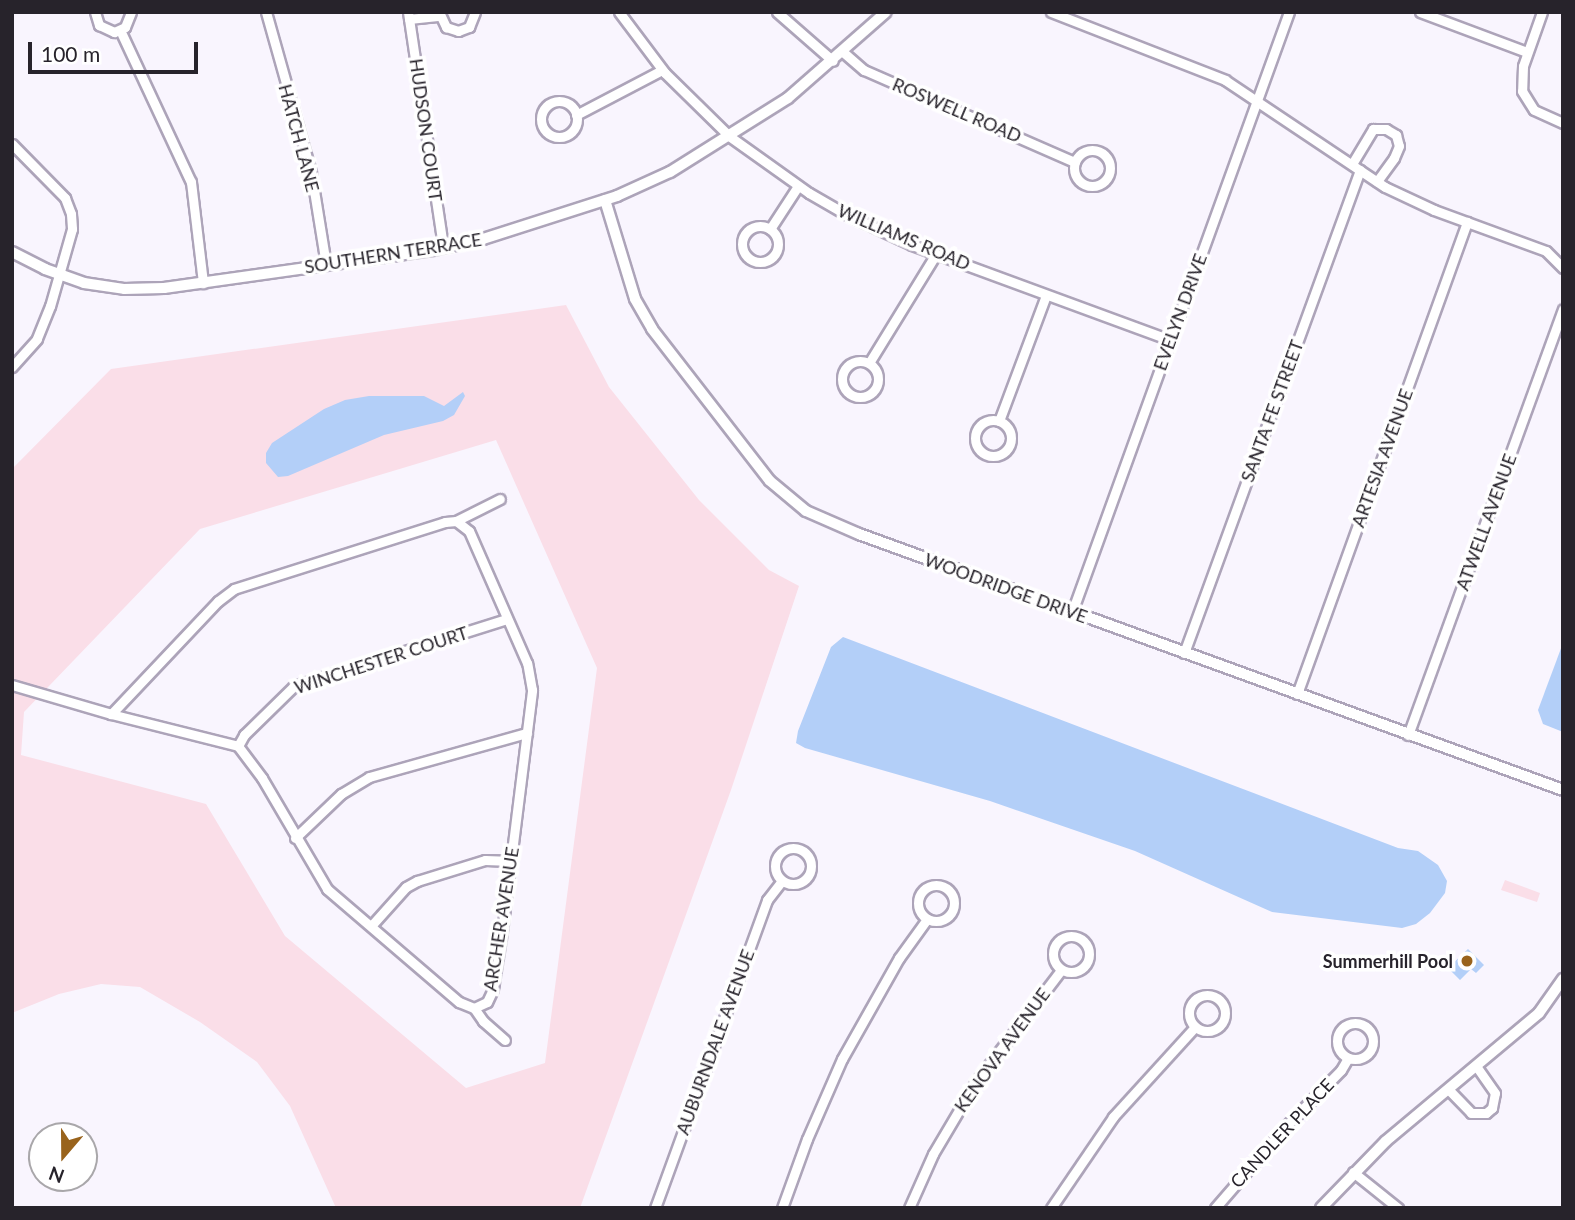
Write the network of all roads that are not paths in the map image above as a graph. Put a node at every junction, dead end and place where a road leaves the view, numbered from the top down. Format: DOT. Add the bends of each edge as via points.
graph roads {
  1 [pos="95,12"];
  2 [pos="131,12"];
  3 [pos="266,12"];
  4 [pos="475,12"];
  5 [pos="619,12"];
  6 [pos="777,12"];
  7 [pos="886,12"];
  8 [pos="1051,12"];
  9 [pos="1289,12"];
  10 [pos="1420,12"];
  11 [pos="1542,12"];
  12 [pos="440,14"];
  13 [pos="409,16"];
  14 [pos="120,30"];
  15 [pos="843,52"];
  16 [pos="1527,52"];
  17 [pos="833,61"];
  18 [pos="662,70"];
  19 [pos="1257,100"];
  20 [pos="576,115"];
  21 [pos="1563,123"];
  22 [pos="729,136"];
  23 [pos="12,144"];
  24 [pos="1075,162"];
  25 [pos="1356,167"];
  26 [pos="1377,181"];
  27 [pos="798,186"];
  28 [pos="605,200"];
  29 [pos="1467,222"];
  30 [pos="770,229"];
  31 [pos="443,247"];
  32 [pos="12,252"];
  33 [pos="936,254"];
  34 [pos="326,265"];
  35 [pos="1563,268"];
  36 [pos="60,274"];
  37 [pos="203,283"];
  38 [pos="1046,295"];
  39 [pos="1563,309"];
  40 [pos="1170,340"];
  41 [pos="869,363"];
  42 [pos="12,367"];
  43 [pos="999,421"];
  44 [pos="500,499"];
  45 [pos="456,521"];
  46 [pos="1072,612"];
  47 [pos="507,619"];
  48 [pos="1184,653"];
  49 [pos="12,685"];
  50 [pos="1297,694"];
  51 [pos="111,714"];
  52 [pos="527,733"];
  53 [pos="1408,735"];
  54 [pos="238,747"];
  55 [pos="1563,790"];
  56 [pos="295,838"];
  57 [pos="512,861"];
  58 [pos="782,881"];
  59 [pos="927,919"];
  60 [pos="371,926"];
  61 [pos="1061,970"];
  62 [pos="1563,979"];
  63 [pos="474,1008"];
  64 [pos="1195,1027"];
  65 [pos="505,1040"];
  66 [pos="1348,1058"];
  67 [pos="1476,1066"];
  68 [pos="1448,1089"];
  69 [pos="1353,1172"];
  70 [pos="655,1208"];
  71 [pos="782,1208"];
  72 [pos="909,1208"];
  73 [pos="1051,1208"];
  74 [pos="1215,1208"];
  75 [pos="1321,1208"];
  76 [pos="1398,1208"];
  1 -- 14 [label="street" via="103,29"];
  2 -- 14 [label="street" via="129,22"];
  3 -- 34 [label="street, HATCH LANE" via="311,172"];
  4 -- 12 [label="street" via="470,27 458,31 446,27"];
  5 -- 18 [label="street, WILLIAMS ROAD"];
  6 -- 17 [label="street"];
  7 -- 15 [label="street, SOUTHERN TERRACE"];
  8 -- 19 [label="street" via="1203,69"];
  9 -- 19 [label="street, EVELYN DRIVE"];
  10 -- 16 [label="street"];
  11 -- 16 [label="street"];
  12 -- 13 [label="street"];
  13 -- 31 [label="street, HUDSON COURT"];
  14 -- 37 [label="street" via="191,182"];
  15 -- 17 [label="street, SOUTHERN TERRACE"];
  15 -- 24 [label="street, ROSWELL ROAD" via="864,70"];
  16 -- 21 [label="street" via="1521,79 1527,101 1542,115"];
  17 -- 22 [label="street, SOUTHERN TERRACE" via="788,98"];
  18 -- 20 [label="street"];
  18 -- 22 [label="street, WILLIAMS ROAD"];
  19 -- 25 [label="street"];
  19 -- 40 [label="street, EVELYN DRIVE"];
  20 -- 20 [label="street" via="575,127 566,135 554,136 541,124 544,107 554,101 566,102"];
  22 -- 27 [label="street, WILLIAMS ROAD"];
  22 -- 28 [label="street, SOUTHERN TERRACE" via="670,172"];
  23 -- 36 [label="street" via="65,198 71,214"];
  24 -- 24 [label="street, ROSWELL ROAD" via="1087,151 1098,151 1109,163 1109,174 1101,184 1083,184 1074,174"];
  25 -- 26 [label="street"];
  25 -- 26 [label="street" via="1373,128 1396,135 1399,146"];
  25 -- 48 [label="street, SANTA FE STREET"];
  26 -- 29 [label="street"];
  27 -- 30 [label="street"];
  27 -- 33 [label="street, WILLIAMS ROAD" via="843,213"];
  28 -- 31 [label="street, SOUTHERN TERRACE" via="541,223"];
  28 -- 46 [label="street, WOODRIDGE DRIVE" via="642,314 787,498 824,520"];
  29 -- 35 [label="street" via="1546,251"];
  29 -- 50 [label="street, ARTESIA AVENUE"];
  30 -- 30 [label="street" via="778,243 775,254 761,262 750,259 743,249 743,237 758,226"];
  31 -- 34 [label="street, SOUTHERN TERRACE"];
  32 -- 36 [label="street, SOUTHERN TERRACE"];
  33 -- 38 [label="street, WILLIAMS ROAD"];
  33 -- 41 [label="street"];
  34 -- 37 [label="street, SOUTHERN TERRACE"];
  36 -- 37 [label="street, SOUTHERN TERRACE" via="124,289"];
  36 -- 42 [label="street" via="37,339"];
  38 -- 40 [label="street, WILLIAMS ROAD"];
  38 -- 43 [label="street"];
  39 -- 53 [label="street, ATWELL AVENUE"];
  40 -- 46 [label="street, EVELYN DRIVE"];
  41 -- 41 [label="street" via="879,378 875,390 864,397 852,395 842,381 844,370 858,361"];
  43 -- 43 [label="street" via="1011,433 1010,444 998,455 987,455 978,447 975,435 982,424"];
  44 -- 45 [label="street"];
  45 -- 47 [label="street, ARCHER AVENUE" via="469,531"];
  45 -- 51 [label="street" via="234,589"];
  46 -- 48 [label="street, WOODRIDGE DRIVE"];
  47 -- 52 [label="street, ARCHER AVENUE" via="531,674"];
  47 -- 54 [label="street, WINCHESTER COURT" via="294,686 244,735"];
  48 -- 50 [label="street, WOODRIDGE DRIVE"];
  49 -- 51 [label="street"];
  50 -- 53 [label="street, WOODRIDGE DRIVE"];
  51 -- 54 [label="street"];
  52 -- 56 [label="street" via="369,777 341,794"];
  52 -- 57 [label="street, ARCHER AVENUE"];
  53 -- 55 [label="street, WOODRIDGE DRIVE"];
  54 -- 56 [label="street, ARCHER AVENUE" via="251,761"];
  56 -- 60 [label="street, ARCHER AVENUE" via="327,889"];
  57 -- 60 [label="street" via="485,860 417,881"];
  57 -- 63 [label="street, ARCHER AVENUE" via="493,989 487,1002"];
  58 -- 58 [label="street, AUBURNDALE AVENUE" via="776,872 779,855 794,848 804,852 811,869 805,880 794,884"];
  58 -- 70 [label="street, AUBURNDALE AVENUE" via="767,900"];
  59 -- 59 [label="street" via="919,910 922,892 932,886 944,887 954,901 952,912 939,921"];
  59 -- 71 [label="street" via="842,1059"];
  60 -- 63 [label="street, ARCHER AVENUE" via="458,1002"];
  61 -- 61 [label="street, KENOVA AVENUE" via="1054,960 1054,947 1069,936 1081,939 1089,953 1086,964 1078,971"];
  61 -- 72 [label="street, KENOVA AVENUE" via="975,1083 933,1154"];
  62 -- 67 [label="street" via="1539,1013"];
  63 -- 65 [label="street"];
  64 -- 64 [label="street" via="1189,1009 1195,999 1207,995 1219,999 1225,1014 1221,1025 1205,1031"];
  64 -- 73 [label="street" via="1112,1117"];
  66 -- 66 [label="street, CANDLER PLACE" via="1337,1044 1340,1031 1350,1024 1362,1025 1371,1032 1372,1048 1365,1057"];
  66 -- 74 [label="street, CANDLER PLACE"];
  67 -- 68 [label="street"];
  67 -- 68 [label="street" via="1495,1093 1492,1108 1471,1113"];
  68 -- 69 [label="street"];
  69 -- 75 [label="street"];
  69 -- 76 [label="street"];
}
